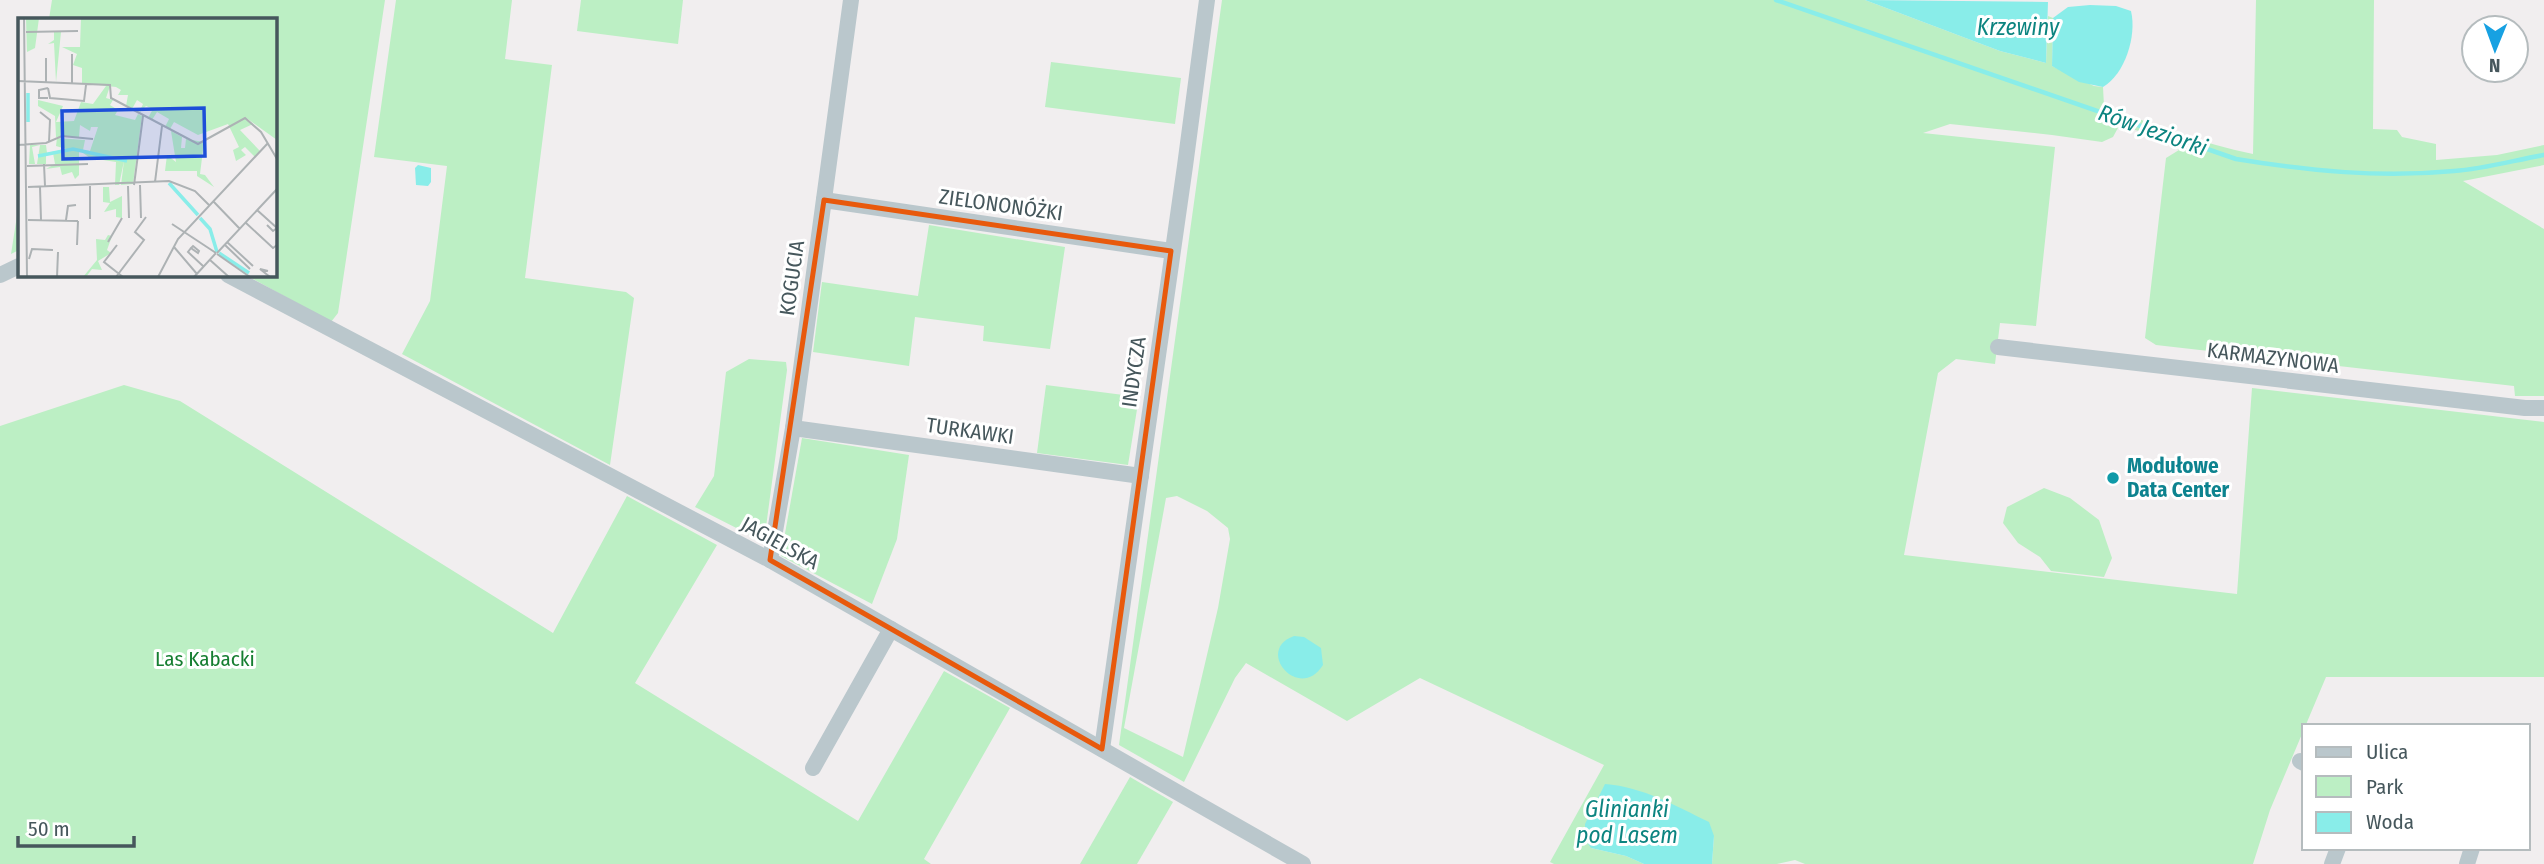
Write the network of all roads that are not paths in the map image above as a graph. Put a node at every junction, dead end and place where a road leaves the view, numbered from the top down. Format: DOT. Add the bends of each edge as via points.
graph roads {
  1 [pos="850,0"];
  2 [pos="1207,0"];
  3 [pos="824,200"];
  4 [pos="1171,251"];
  5 [pos="18,266"];
  6 [pos="0,275"];
  7 [pos="230,276"];
  8 [pos="1997,347"];
  9 [pos="2544,408"];
  10 [pos="793,428"];
  11 [pos="1141,476"];
  12 [pos="770,560"];
  13 [pos="891,629"];
  14 [pos="1102,749"];
  15 [pos="813,768"];
  16 [pos="1303,864"];
  1 -- 3 [label="street, KOGUCIA"];
  2 -- 4 [label="street, INDYCZA"];
  3 -- 4 [label="street, ZIELONONÓŻKI"];
  3 -- 10 [label="street, KOGUCIA"];
  4 -- 11 [label="street, INDYCZA"];
  5 -- 6 [label="street"];
  7 -- 12 [label="street, JAGIELSKA"];
  8 -- 9 [label="street, KARMAZYNOWA"];
  10 -- 11 [label="street, TURKAWKI"];
  10 -- 12 [label="street, KOGUCIA"];
  11 -- 14 [label="street, INDYCZA"];
  12 -- 13 [label="street, JAGIELSKA"];
  13 -- 14 [label="street, JAGIELSKA"];
  13 -- 15 [label="street"];
  14 -- 16 [label="street, JAGIELSKA"];
}
